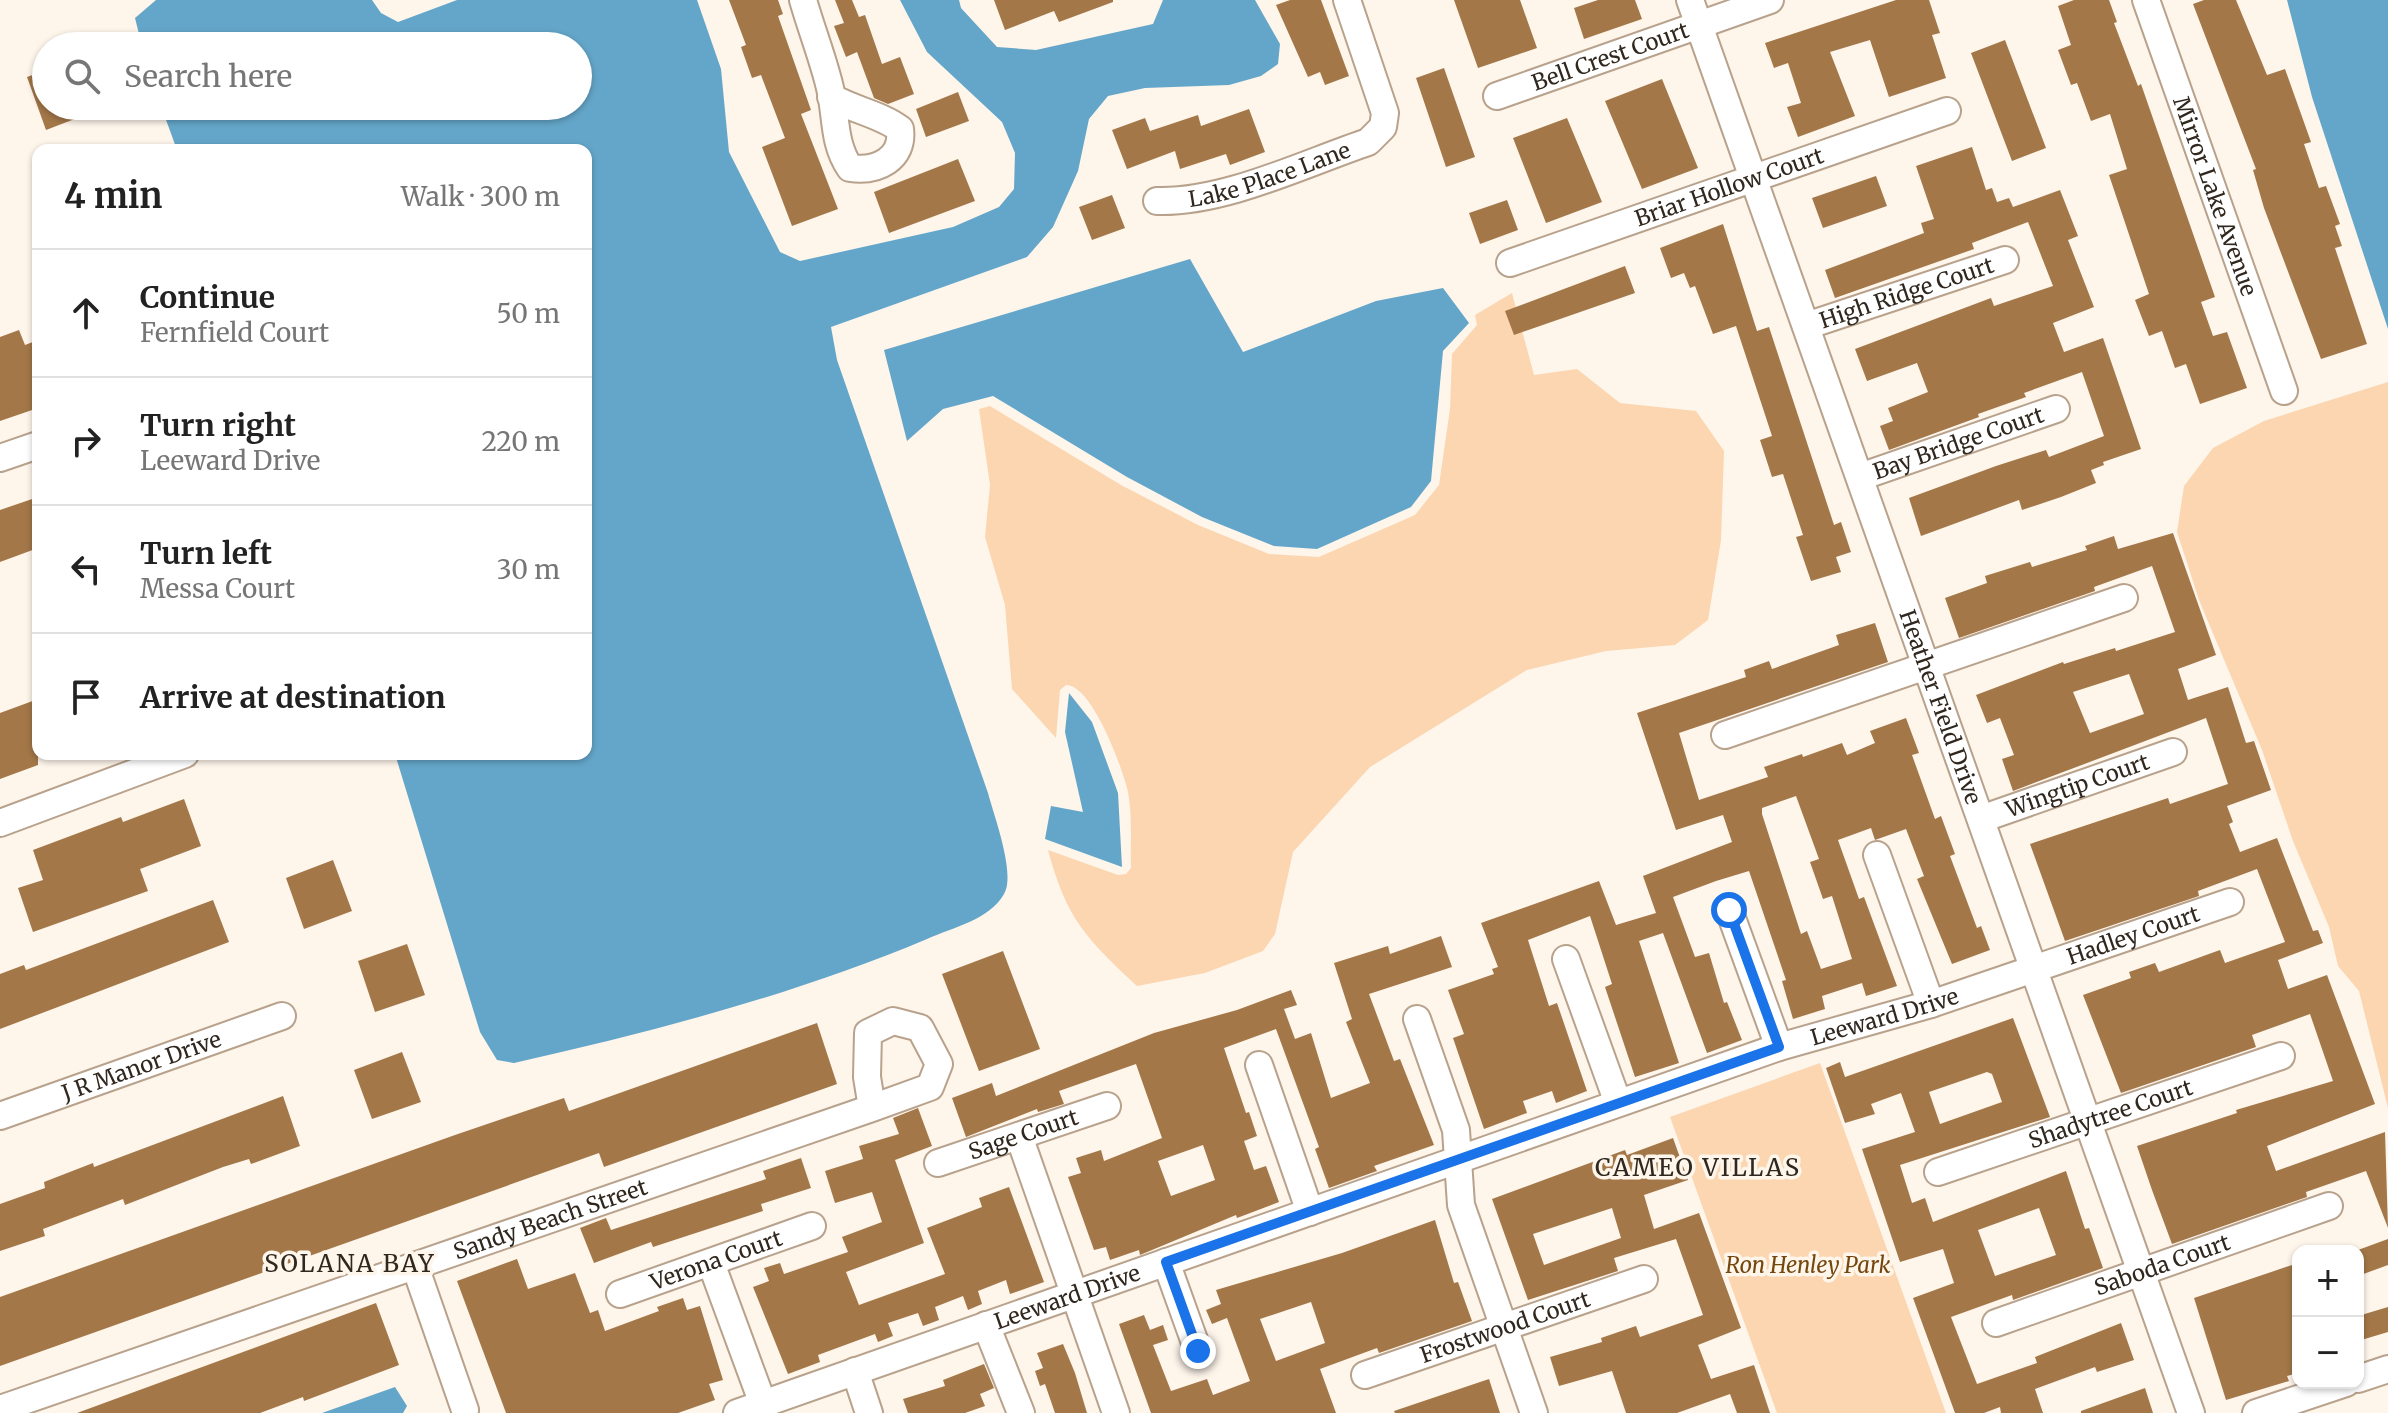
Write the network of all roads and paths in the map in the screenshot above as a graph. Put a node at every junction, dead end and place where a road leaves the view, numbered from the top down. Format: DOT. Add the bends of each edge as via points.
graph roads {
  1 [pos="803,0"];
  2 [pos="1347,0"];
  3 [pos="1770,0"];
  4 [pos="2146,0"];
  5 [pos="1694,12"];
  6 [pos="1497,96"];
  7 [pos="831,97"];
  8 [pos="1947,111"];
  9 [pos="1753,176"];
  10 [pos="1157,201"];
  11 [pos="2005,260"];
  12 [pos="1510,263"];
  13 [pos="1806,326"];
  14 [pos="2284,391"];
  15 [pos="2056,409"];
  16 [pos="32,447"];
  17 [pos="0,458"];
  18 [pos="1860,477"];
  19 [pos="2124,598"];
  20 [pos="1927,667"];
  21 [pos="1725,735"];
  22 [pos="2173,752"];
  23 [pos="169,760"];
  24 [pos="1981,819"];
  25 [pos="0,823"];
  26 [pos="1877,855"];
  27 [pos="2230,902"];
  28 [pos="1729,910"];
  29 [pos="1566,959"];
  30 [pos="2035,971"];
  31 [pos="1931,1004"];
  32 [pos="282,1016"];
  33 [pos="1417,1019"];
  34 [pos="1779,1047"];
  35 [pos="2281,1056"];
  36 [pos="1259,1065"];
  37 [pos="1618,1103"];
  38 [pos="1107,1106"];
  39 [pos="872,1108"];
  40 [pos="0,1116"];
  41 [pos="2088,1121"];
  42 [pos="1019,1136"];
  43 [pos="1457,1159"];
  44 [pos="938,1163"];
  45 [pos="1938,1172"];
  46 [pos="2329,1206"];
  47 [pos="1310,1212"];
  48 [pos="812,1226"];
  49 [pos="1166,1262"];
  50 [pos="711,1263"];
  51 [pos="415,1266"];
  52 [pos="2141,1272"];
  53 [pos="1644,1279"];
  54 [pos="620,1294"];
  55 [pos="1074,1294"];
  56 [pos="1996,1323"];
  57 [pos="986,1325"];
  58 [pos="1504,1327"];
  59 [pos="1198,1351"];
  60 [pos="2388,1369"];
  61 [pos="855,1371"];
  62 [pos="1365,1375"];
  63 [pos="2364,1377"];
  64 [pos="2328,1389"];
  65 [pos="763,1404"];
  66 [pos="0,1409"];
  67 [pos="465,1410"];
  68 [pos="737,1413"];
  69 [pos="869,1413"];
  70 [pos="1021,1413"];
  71 [pos="1116,1413"];
  72 [pos="1534,1413"];
  73 [pos="2191,1413"];
  74 [pos="2256,1413"];
  1 -- 7 [label="street"];
  2 -- 10 [label="street, Lake Place Lane" via="1385,113 1383,127 1368,142 1220,193 1183,202"];
  3 -- 5 [label="street, Bell Crest Court"];
  4 -- 14 [label="street, Mirror Lake Avenue"];
  5 -- 6 [label="street, Bell Crest Court"];
  5 -- 9 [label="street, Heather Field Drive"];
  8 -- 9 [label="street, Briar Hollow Court"];
  9 -- 12 [label="street, Briar Hollow Court"];
  9 -- 13 [label="street, Heather Field Drive"];
  11 -- 13 [label="street, High Ridge Court"];
  13 -- 18 [label="street, Heather Field Drive"];
  15 -- 18 [label="street, Bay Bridge Court"];
  16 -- 17 [label="street"];
  18 -- 20 [label="street, Heather Field Drive"];
  19 -- 20 [label="street"];
  20 -- 21 [label="street"];
  20 -- 24 [label="street, Heather Field Drive"];
  22 -- 24 [label="street, Wingtip Court"];
  23 -- 25 [label="street"];
  24 -- 30 [label="street, Heather Field Drive"];
  26 -- 31 [label="street"];
  27 -- 30 [label="street, Hadley Court"];
  28 -- 34 [label="street"];
  29 -- 37 [label="street"];
  30 -- 31 [label="street, Leeward Drive"];
  30 -- 41 [label="street, Heather Field Drive"];
  31 -- 34 [label="street, Leeward Drive"];
  32 -- 40 [label="street, J R Manor Drive"];
  33 -- 43 [label="street" via="1456,1130"];
  34 -- 37 [label="street, Leeward Drive"];
  35 -- 41 [label="street, Shadytree Court"];
  36 -- 47 [label="street"];
  37 -- 43 [label="street, Leeward Drive"];
  38 -- 42 [label="street, Sage Court"];
  39 -- 51 [label="street, Sandy Beach Street"];
  41 -- 45 [label="street, Shadytree Court"];
  41 -- 52 [label="street, Heather Field Drive"];
  42 -- 44 [label="street, Sage Court"];
  42 -- 55 [label="street"];
  43 -- 47 [label="street, Leeward Drive"];
  43 -- 58 [label="street" via="1461,1205"];
  46 -- 52 [label="street, Saboda Court"];
  47 -- 49 [label="street, Leeward Drive"];
  48 -- 50 [label="street, Verona Court"];
  49 -- 55 [label="street, Leeward Drive"];
  49 -- 59 [label="street"];
  50 -- 54 [label="street, Verona Court"];
  50 -- 65 [label="street"];
  51 -- 66 [label="street, Sandy Beach Street"];
  51 -- 67 [label="street"];
  52 -- 56 [label="street, Saboda Court"];
  52 -- 73 [label="street, Heather Field Drive"];
  53 -- 58 [label="street, Frostwood Court"];
  55 -- 57 [label="street, Leeward Drive"];
  55 -- 71 [label="street"];
  57 -- 61 [label="street, Leeward Drive"];
  57 -- 70 [label="street"];
  58 -- 62 [label="street, Frostwood Court"];
  58 -- 72 [label="street"];
  60 -- 63 [label="street"];
  61 -- 65 [label="street, Leeward Drive"];
  61 -- 69 [label="street"];
  64 -- 74 [label="street"];
  65 -- 68 [label="street, Leeward Drive"];
}
